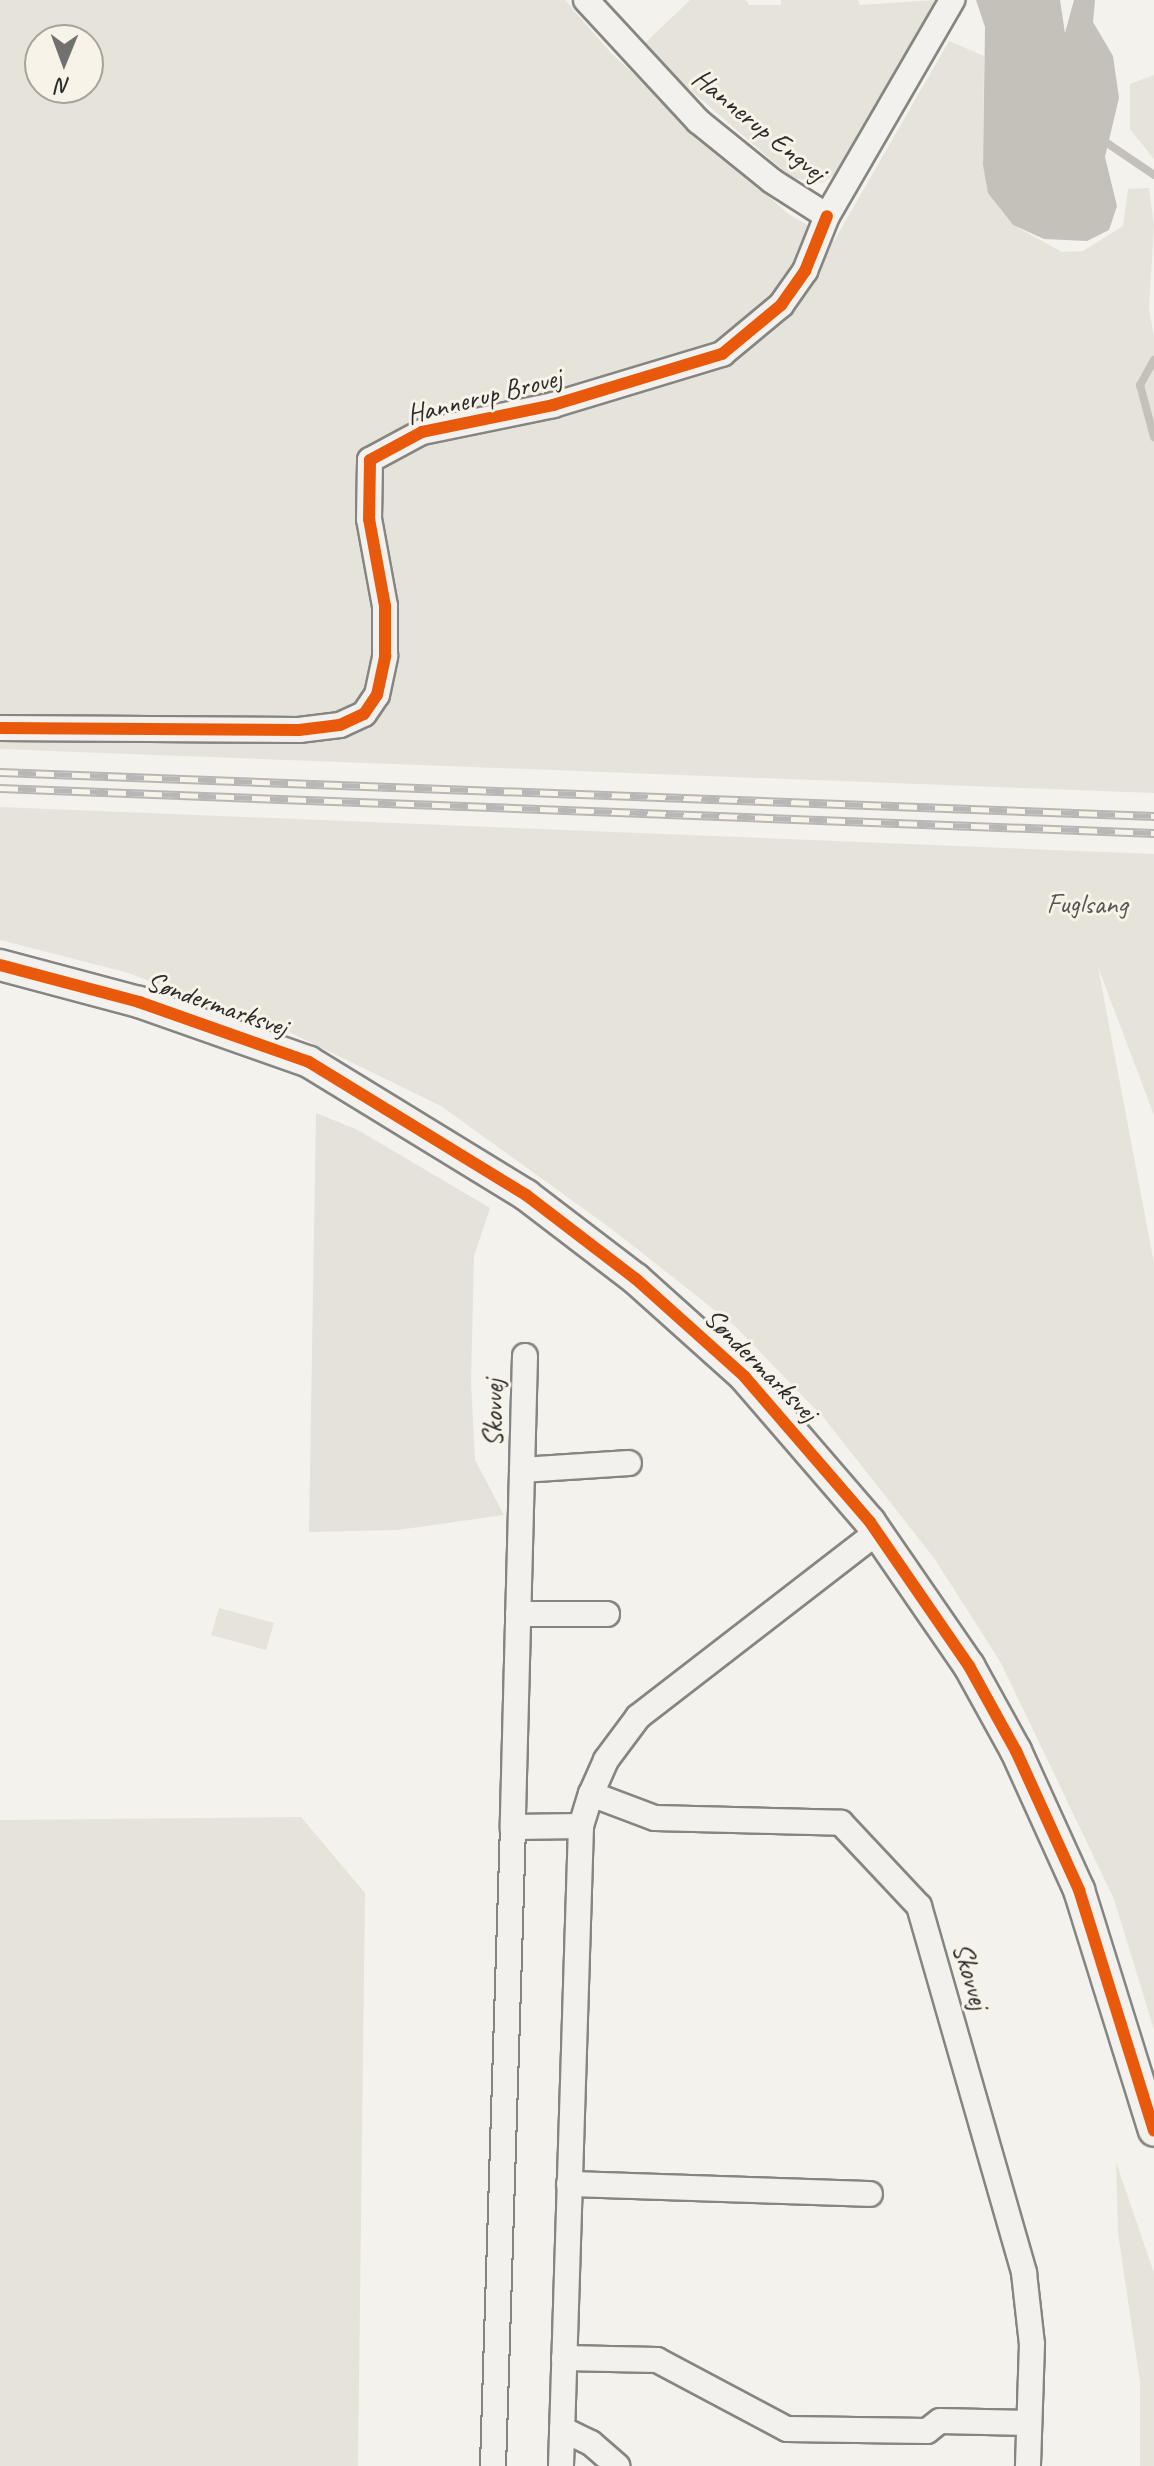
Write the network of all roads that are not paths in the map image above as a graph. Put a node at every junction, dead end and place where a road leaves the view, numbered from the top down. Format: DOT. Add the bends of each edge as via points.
graph roads {
  1 [pos="586,0"];
  2 [pos="952,0"];
  3 [pos="827,216"];
  4 [pos="0,728"];
  5 [pos="0,965"];
  6 [pos="525,1356"];
  7 [pos="629,1463"];
  8 [pos="522,1470"];
  9 [pos="877,1532"];
  10 [pos="518,1614"];
  11 [pos="607,1614"];
  12 [pos="591,1794"];
  13 [pos="581,1826"];
  14 [pos="513,1827"];
  15 [pos="1154,2131"];
  16 [pos="569,2184"];
  17 [pos="870,2194"];
  18 [pos="564,2358"];
  19 [pos="1029,2423"];
  20 [pos="562,2429"];
  21 [pos="493,2466"];
  22 [pos="561,2466"];
  23 [pos="617,2466"];
  24 [pos="1028,2466"];
  1 -- 3 [label="street, Hannerup Engvej" via="698,121 772,181"];
  2 -- 3 [label="street, Hannerup Engvej"];
  3 -- 4 [label="street, Hannerup Brovej" via="805,271 781,305 722,354 553,405 422,432 370,460 369,519 385,606 385,656 377,695 364,714 340,725 299,730"];
  5 -- 9 [label="street, Søndermarksvej" via="139,1002 309,1062 435,1135 526,1195 692,1328 819,1459"];
  6 -- 8 [label="street, Skovvej"];
  7 -- 8 [label="street, Skovvej"];
  8 -- 10 [label="street, Skovvej"];
  9 -- 12 [label="street" via="638,1717 606,1760"];
  9 -- 15 [label="street, Søndermarksvej" via="969,1666 1046,1812 1102,1957"];
  10 -- 11 [label="street"];
  10 -- 14 [label="street, Skovvej"];
  12 -- 13 [label="street"];
  12 -- 19 [label="street, Skovvej" via="655,1818 841,1823 919,1906 1024,2273 1032,2344"];
  13 -- 14 [label="street"];
  13 -- 16 [label="street"];
  14 -- 21 [label="street, Skovvej"];
  16 -- 17 [label="street"];
  16 -- 18 [label="street"];
  18 -- 19 [label="street" via="657,2360 787,2429 927,2431 940,2421"];
  18 -- 20 [label="street"];
  19 -- 24 [label="street, Skovvej"];
  20 -- 22 [label="street"];
  20 -- 23 [label="street" via="591,2443"];
}
